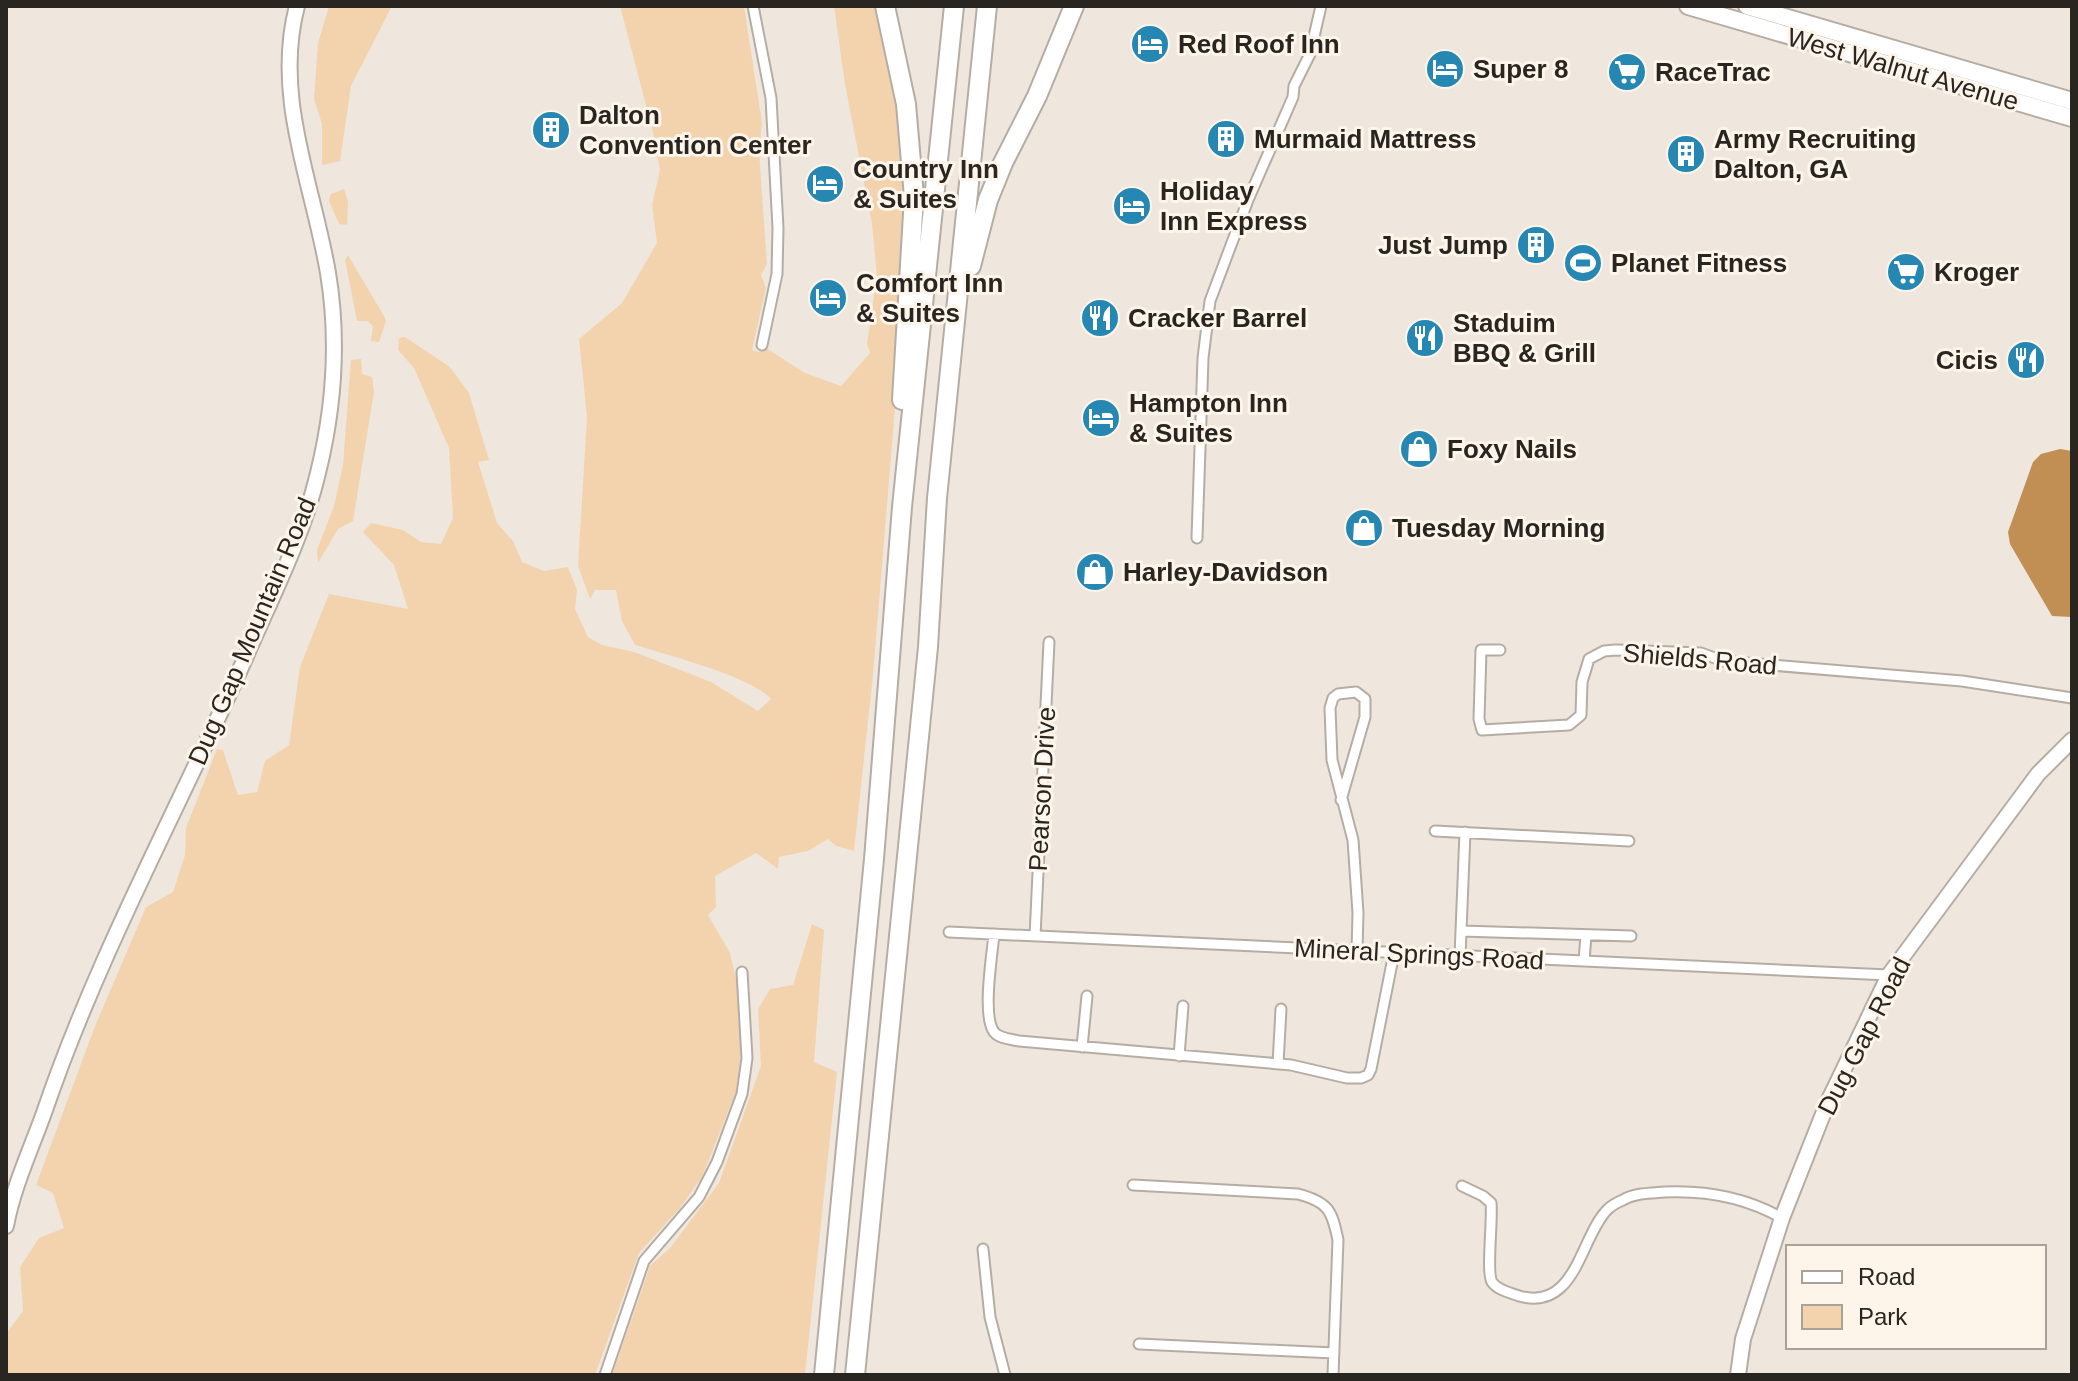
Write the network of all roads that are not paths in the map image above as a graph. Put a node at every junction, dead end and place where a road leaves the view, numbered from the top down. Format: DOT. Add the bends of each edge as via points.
graph roads {
  1 [pos="297,6"];
  2 [pos="753,6"];
  3 [pos="885,6"];
  4 [pos="954,6"];
  5 [pos="987,6"];
  6 [pos="1074,6"];
  7 [pos="1321,6"];
  8 [pos="1688,6"];
  9 [pos="1747,6"];
  10 [pos="2072,101"];
  11 [pos="2072,118"];
  12 [pos="957,302"];
  13 [pos="762,345"];
  14 [pos="902,507"];
  15 [pos="1197,538"];
  16 [pos="1049,642"];
  17 [pos="1500,650"];
  18 [pos="2072,698"];
  19 [pos="2072,740"];
  20 [pos="1341,800"];
  21 [pos="1435,831"];
  22 [pos="1465,832"];
  23 [pos="1629,841"];
  24 [pos="1461,931"];
  25 [pos="949,932"];
  26 [pos="994,934"];
  27 [pos="1586,935"];
  28 [pos="1035,936"];
  29 [pos="1631,936"];
  30 [pos="1357,951"];
  31 [pos="1394,953"];
  32 [pos="1460,956"];
  33 [pos="1584,961"];
  34 [pos="742,972"];
  35 [pos="1889,975"];
  36 [pos="1087,996"];
  37 [pos="1183,1006"];
  38 [pos="1281,1009"];
  39 [pos="1082,1047"];
  40 [pos="1179,1056"];
  41 [pos="1278,1064"];
  42 [pos="1133,1185"];
  43 [pos="1462,1186"];
  44 [pos="1782,1218"];
  45 [pos="6,1226"];
  46 [pos="983,1249"];
  47 [pos="1139,1344"];
  48 [pos="1334,1353"];
  49 [pos="605,1375"];
  50 [pos="824,1375"];
  51 [pos="855,1375"];
  52 [pos="1005,1375"];
  53 [pos="1333,1375"];
  54 [pos="1738,1375"];
  1 -- 45 [label="street, Dug Gap Mountain Road" via="289,60 291,104 328,274 334,347 331,406 317,476 288,561 228,698 112,940 59,1069"];
  2 -- 13 [label="street" via="771,98 778,228 777,274"];
  3 -- 14 [label="highway" via="906,104 914,197 902,394"];
  4 -- 14 [label="highway"];
  5 -- 12 [label="highway"];
  6 -- 12 [label="highway" via="1003,163"];
  7 -- 15 [label="street" via="1310,54 1210,301"];
  8 -- 11 [label="main road, West Walnut Avenue"];
  9 -- 10 [label="main road, West Walnut Avenue"];
  12 -- 51 [label="highway"];
  14 -- 50 [label="highway" via="872,887"];
  16 -- 28 [label="street, Pearson Drive"];
  17 -- 18 [label="street, Shields Road" via="1481,650 1482,730 1569,725 1581,715 1589,659 1604,651 1701,653 1723,661 1962,681"];
  19 -- 35 [label="street, Dug Gap Road" via="2038,774"];
  20 -- 20 [label="street" via="1332,760 1330,708 1338,694 1356,692 1365,699 1365,717"];
  20 -- 30 [label="street" via="1353,840"];
  21 -- 22 [label="street"];
  22 -- 23 [label="street"];
  22 -- 24 [label="street"];
  24 -- 27 [label="street"];
  24 -- 32 [label="street"];
  25 -- 26 [label="street, Mineral Springs Road"];
  26 -- 28 [label="street, Mineral Springs Road"];
  26 -- 39 [label="street" via="988,1010 993,1031 1019,1041"];
  27 -- 29 [label="street"];
  27 -- 33 [label="street"];
  28 -- 30 [label="street, Mineral Springs Road"];
  30 -- 31 [label="street, Mineral Springs Road"];
  31 -- 32 [label="street, Mineral Springs Road"];
  31 -- 41 [label="street" via="1368,1075 1347,1078"];
  32 -- 33 [label="street, Mineral Springs Road"];
  33 -- 35 [label="street, Mineral Springs Road"];
  34 -- 49 [label="street" via="747,1058 742,1094 699,1197 644,1261"];
  35 -- 44 [label="street, Dug Gap Road" via="1827,1104"];
  36 -- 39 [label="street"];
  37 -- 40 [label="street"];
  38 -- 41 [label="street"];
  39 -- 40 [label="street"];
  40 -- 41 [label="street"];
  42 -- 48 [label="street" via="1298,1194 1328,1207 1338,1240"];
  43 -- 44 [label="street" via="1491,1203 1492,1282 1523,1297 1539,1297 1565,1284 1607,1210 1626,1198 1709,1192"];
  44 -- 54 [label="street, Dug Gap Road" via="1743,1339"];
  46 -- 52 [label="street" via="990,1317"];
  47 -- 48 [label="street"];
  48 -- 53 [label="street"];
}
